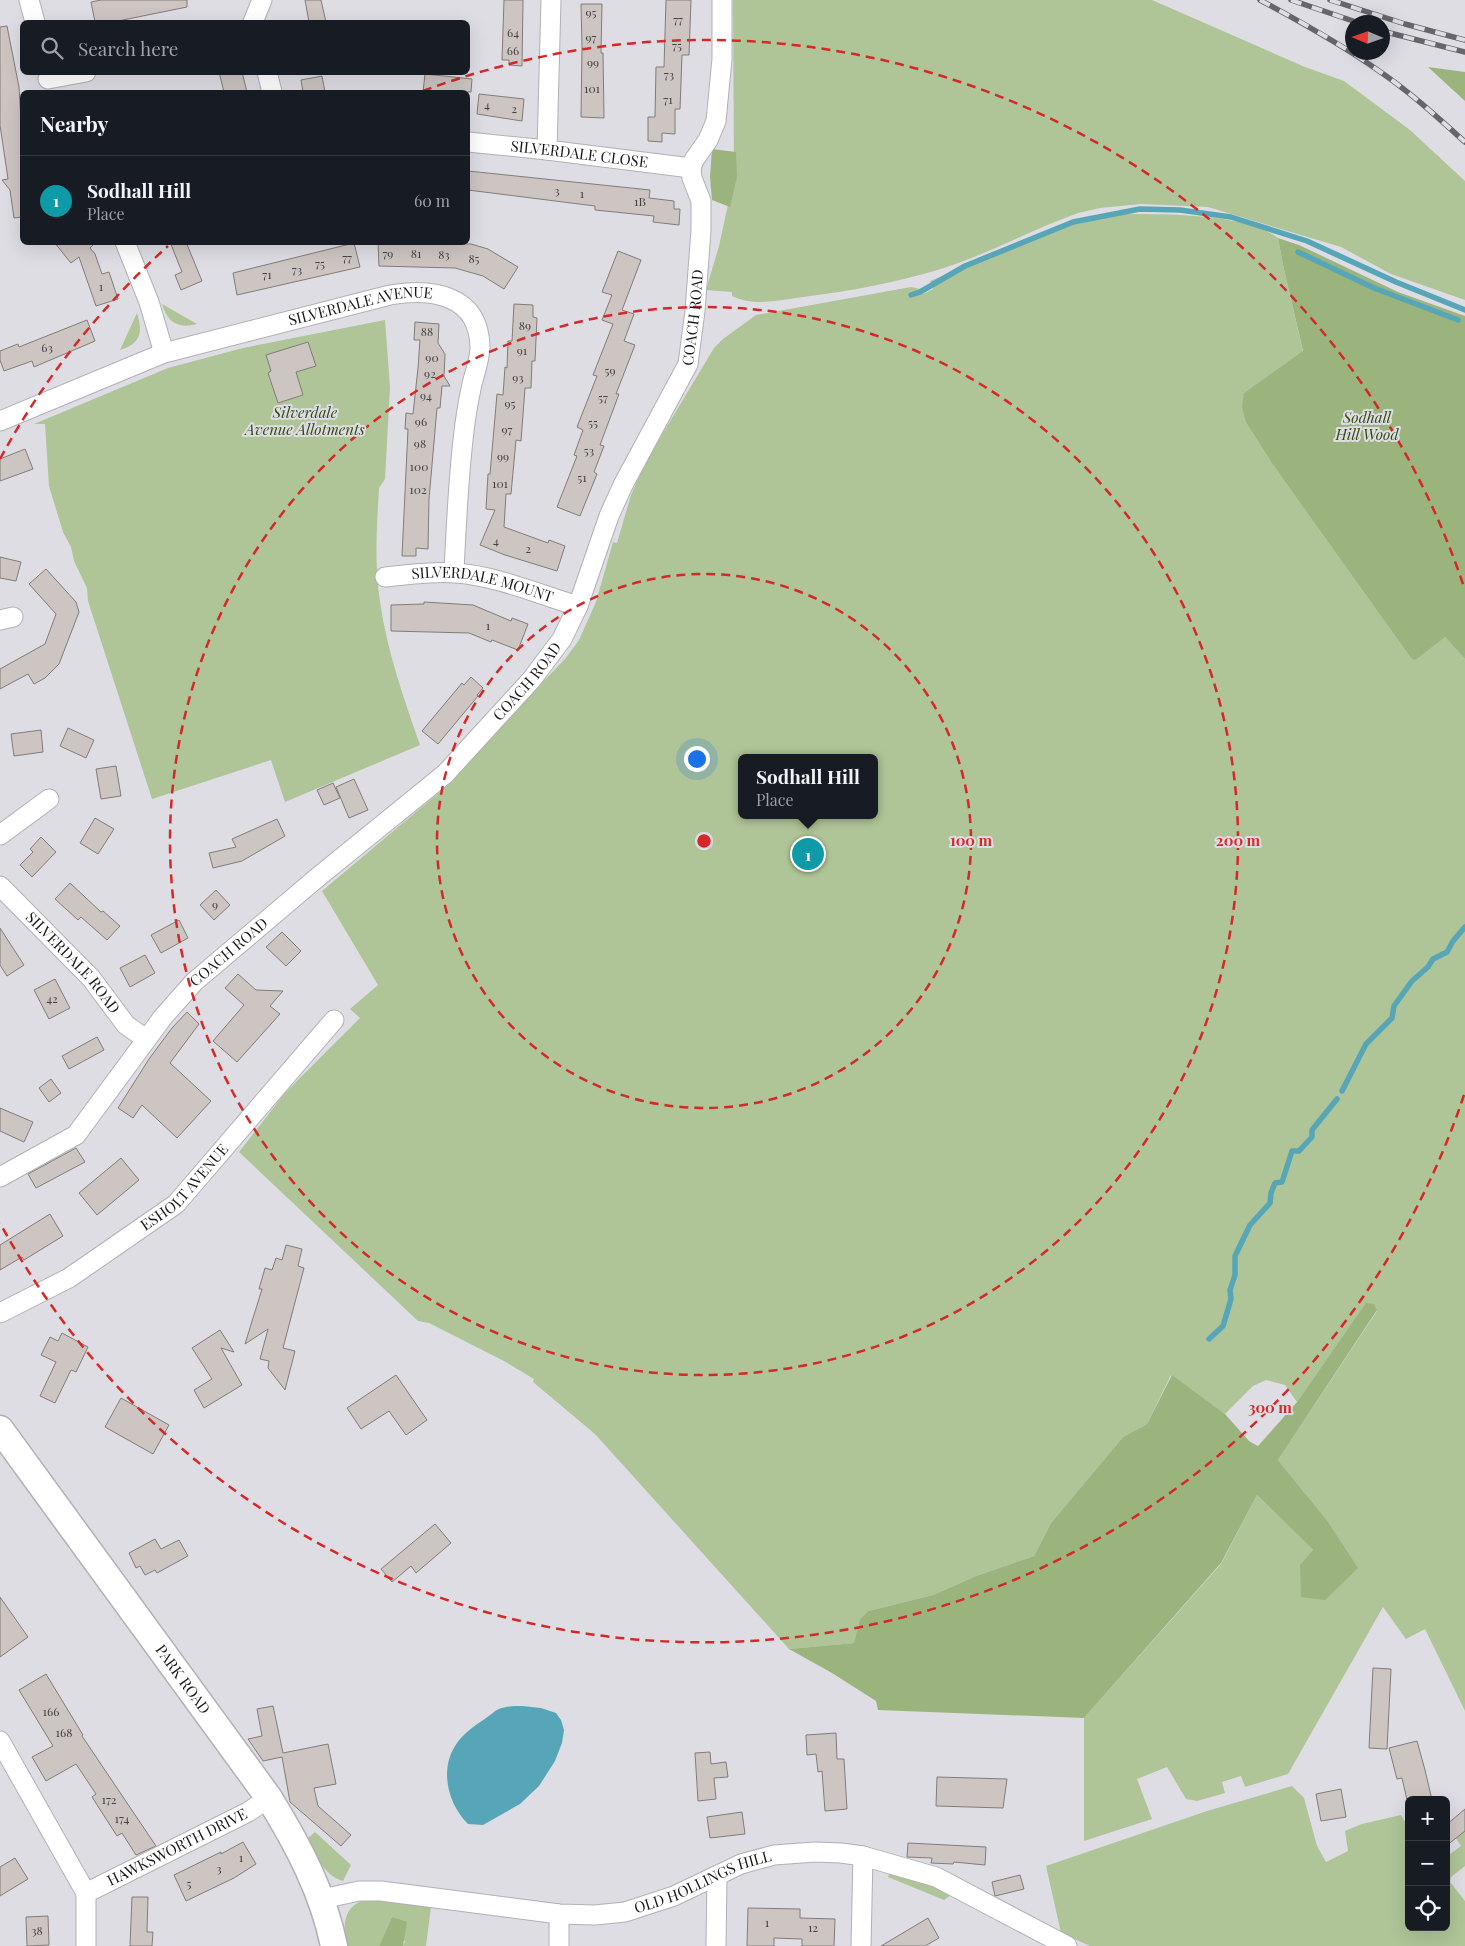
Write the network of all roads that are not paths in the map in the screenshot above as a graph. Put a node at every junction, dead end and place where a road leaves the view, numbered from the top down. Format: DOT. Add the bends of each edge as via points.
graph roads {
  1 [pos="29,0"];
  2 [pos="262,0"];
  3 [pos="551,0"];
  4 [pos="722,0"];
  5 [pos="34,20"];
  6 [pos="255,20"];
  7 [pos="73,75"];
  8 [pos="268,75"];
  9 [pos="48,81"];
  10 [pos="272,90"];
  11 [pos="470,142"];
  12 [pos="547,150"];
  13 [pos="691,168"];
  14 [pos="126,245"];
  15 [pos="164,352"];
  16 [pos="0,421"];
  17 [pos="454,572"];
  18 [pos="385,577"];
  19 [pos="578,606"];
  20 [pos="49,799"];
  21 [pos="0,835"];
  22 [pos="0,886"];
  23 [pos="334,1020"];
  24 [pos="146,1040"];
  25 [pos="0,1177"];
  26 [pos="0,1313"];
  27 [pos="0,1429"];
  28 [pos="0,1741"];
  29 [pos="269,1798"];
  30 [pos="863,1856"];
  31 [pos="717,1877"];
  32 [pos="86,1893"];
  33 [pos="322,1899"];
  34 [pos="559,1914"];
  35 [pos="86,1946"];
  36 [pos="334,1946"];
  37 [pos="559,1946"];
  38 [pos="716,1946"];
  39 [pos="861,1946"];
  40 [pos="1067,1946"];
  1 -- 5 [label="street"];
  2 -- 6 [label="street"];
  3 -- 12 [label="street"];
  4 -- 13 [label="street" via="722,59 716,121"];
  7 -- 9 [label="street"];
  8 -- 10 [label="street"];
  11 -- 12 [label="street, SILVERDALE CLOSE"];
  12 -- 13 [label="street, SILVERDALE CLOSE"];
  13 -- 19 [label="street, COACH ROAD" via="701,201 701,230 688,364 609,516"];
  14 -- 15 [label="street" via="149,302"];
  15 -- 16 [label="street, SILVERDALE AVENUE"];
  15 -- 17 [label="street, SILVERDALE AVENUE" via="400,293 436,293 458,303 474,322 480,345 463,439"];
  17 -- 18 [label="street, SILVERDALE MOUNT"];
  17 -- 19 [label="street, SILVERDALE MOUNT"];
  19 -- 24 [label="street, COACH ROAD" via="562,639 532,679 445,774 194,982"];
  20 -- 21 [label="street"];
  22 -- 24 [label="street, SILVERDALE ROAD" via="91,978 126,1025"];
  23 -- 26 [label="street, ESHOLT AVENUE" via="176,1204 69,1278"];
  24 -- 25 [label="street, COACH ROAD" via="76,1135"];
  27 -- 29 [label="main road, PARK ROAD"];
  28 -- 32 [label="street"];
  29 -- 32 [label="street, HAWKSWORTH DRIVE" via="248,1812"];
  29 -- 33 [label="main road, PARK ROAD" via="303,1857"];
  30 -- 31 [label="street, OLD HOLLINGS HILL" via="815,1852 774,1855 741,1864"];
  30 -- 39 [label="street"];
  30 -- 40 [label="street, OLD HOLLINGS HILL" via="936,1877"];
  31 -- 34 [label="street, OLD HOLLINGS HILL" via="625,1912"];
  31 -- 38 [label="street"];
  32 -- 35 [label="street"];
  33 -- 34 [label="street, OLD HOLLINGS HILL" via="359,1891 381,1891"];
  33 -- 36 [label="main road, PARK ROAD"];
  34 -- 37 [label="street"];
}
